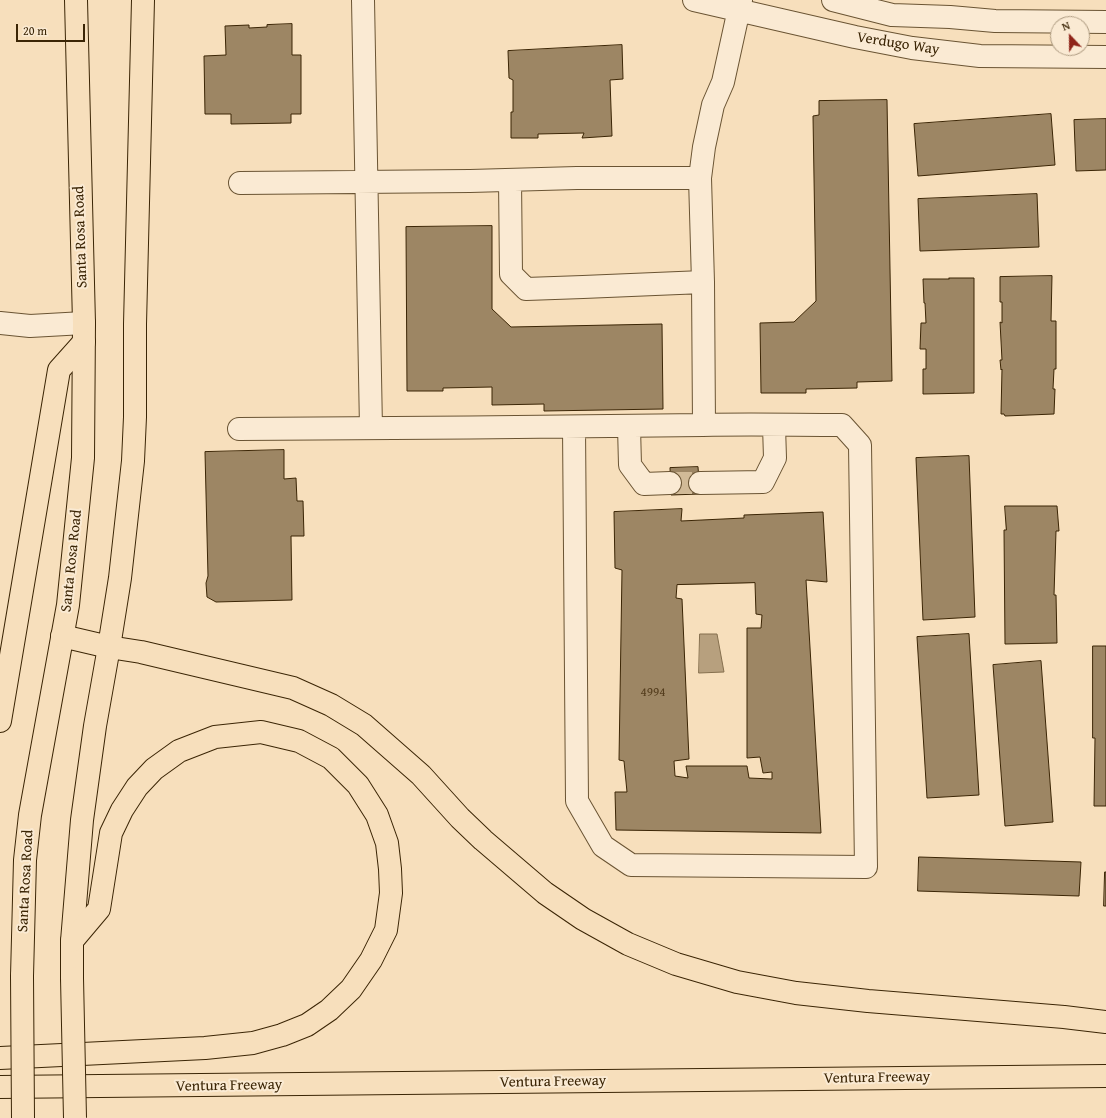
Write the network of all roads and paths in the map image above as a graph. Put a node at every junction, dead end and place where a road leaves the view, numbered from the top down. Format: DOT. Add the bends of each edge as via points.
graph roads {
  1 [pos="76,0"];
  2 [pos="143,0"];
  3 [pos="363,0"];
  4 [pos="694,0"];
  5 [pos="833,0"];
  6 [pos="740,5"];
  7 [pos="1106,22"];
  8 [pos="1106,57"];
  9 [pos="700,178"];
  10 [pos="510,180"];
  11 [pos="366,182"];
  12 [pos="240,183"];
  13 [pos="703,282"];
  14 [pos="0,323"];
  15 [pos="84,332"];
  16 [pos="704,425"];
  17 [pos="774,426"];
  18 [pos="574,427"];
  19 [pos="629,427"];
  20 [pos="371,428"];
  21 [pos="239,429"];
  22 [pos="670,483"];
  23 [pos="700,483"];
  24 [pos="62,636"];
  25 [pos="109,647"];
  26 [pos="0,721"];
  27 [pos="72,941"];
  28 [pos="1106,1022"];
  29 [pos="0,1058"];
  30 [pos="1106,1076"];
  31 [pos="0,1087"];
  32 [pos="23,1118"];
  33 [pos="75,1118"];
  1 -- 15 [label="main road, Santa Rosa Road"];
  2 -- 25 [label="main road" via="133,461 120,578"];
  3 -- 11 [label="street"];
  4 -- 6 [label="street, Verdugo Way"];
  5 -- 7 [label="street, Verdugo Way" via="892,15 995,21"];
  6 -- 8 [label="street, Verdugo Way" via="855,37 912,48 980,56"];
  6 -- 9 [label="street" via="723,82 712,105"];
  9 -- 10 [label="street"];
  9 -- 13 [label="street"];
  10 -- 11 [label="street"];
  10 -- 13 [label="street" via="511,274 526,289"];
  11 -- 12 [label="street"];
  11 -- 20 [label="street"];
  13 -- 16 [label="street"];
  14 -- 15 [label="street"];
  15 -- 24 [label="main road, Santa Rosa Road" via="83,458 68,605"];
  15 -- 26 [label="main road" via="59,370"];
  16 -- 17 [label="street"];
  16 -- 19 [label="street"];
  17 -- 18 [label="street" via="842,425 860,445 866,867 631,865 603,846 577,801"];
  17 -- 23 [label="street" via="775,458 763,482"];
  18 -- 19 [label="street"];
  18 -- 20 [label="street"];
  19 -- 22 [label="street" via="630,465 644,484"];
  20 -- 21 [label="street"];
  24 -- 25 [label="main road"];
  24 -- 32 [label="main road, Santa Rosa Road, bridge" via="30,815 25,860 22,976"];
  25 -- 27 [label="main road" via="82,820"];
  25 -- 28 [label="main road" via="141,652 293,688 331,705 364,726 421,775 483,840 545,893 583,919 628,944 676,964 737,982 796,993"];
  27 -- 29 [label="main road" via="99,909 111,833 122,810 137,787 154,769 179,751 215,737 261,732 299,741 331,758 358,785 377,815 387,843 390,869 391,893 386,930 371,960 351,989 329,1010 306,1025 253,1043 205,1048"];
  27 -- 33 [label="main road, bridge"];
  30 -- 31 [label="main road, Ventura Freeway"];
}
